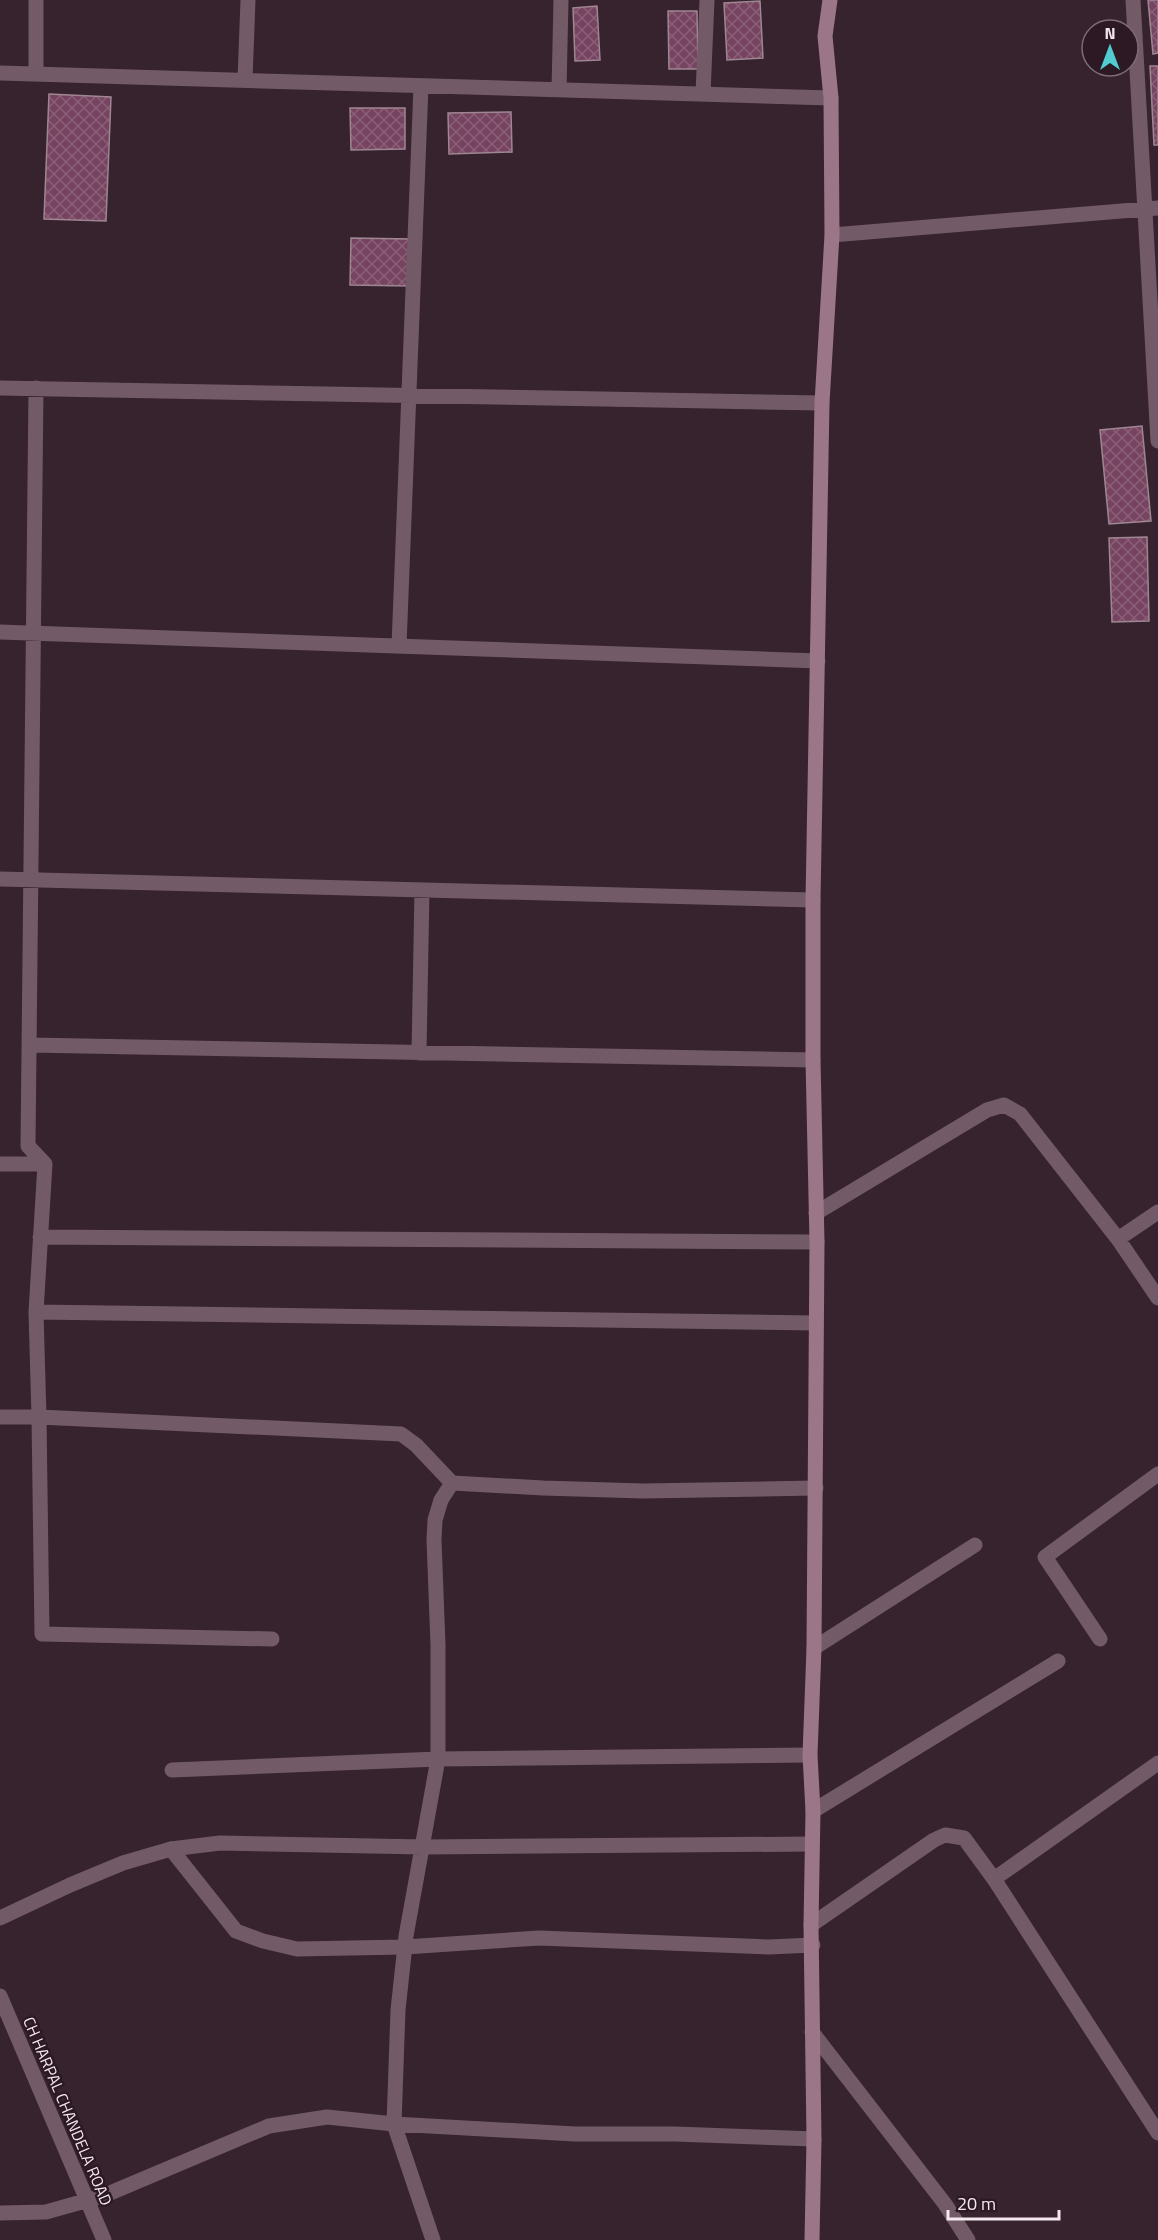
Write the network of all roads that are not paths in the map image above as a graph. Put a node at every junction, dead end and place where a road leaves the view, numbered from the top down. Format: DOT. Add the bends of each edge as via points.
graph roads {
  1 [pos="36,0"];
  2 [pos="248,0"];
  3 [pos="561,0"];
  4 [pos="707,0"];
  5 [pos="830,0"];
  6 [pos="1133,0"];
  7 [pos="0,73"];
  8 [pos="36,74"];
  9 [pos="245,80"];
  10 [pos="421,86"];
  11 [pos="559,90"];
  12 [pos="703,94"];
  13 [pos="831,98"];
  14 [pos="1151,209"];
  15 [pos="832,235"];
  16 [pos="0,387"];
  17 [pos="36,388"];
  18 [pos="409,395"];
  19 [pos="822,403"];
  20 [pos="1158,441"];
  21 [pos="0,632"];
  22 [pos="34,633"];
  23 [pos="399,646"];
  24 [pos="818,661"];
  25 [pos="0,879"];
  26 [pos="31,880"];
  27 [pos="422,890"];
  28 [pos="813,900"];
  29 [pos="30,1045"];
  30 [pos="419,1053"];
  31 [pos="813,1060"];
  32 [pos="0,1164"];
  33 [pos="45,1164"];
  34 [pos="1158,1212"];
  35 [pos="816,1213"];
  36 [pos="40,1237"];
  37 [pos="1118,1239"];
  38 [pos="817,1242"];
  39 [pos="1158,1298"];
  40 [pos="36,1312"];
  41 [pos="816,1323"];
  42 [pos="0,1417"];
  43 [pos="39,1417"];
  44 [pos="1158,1474"];
  45 [pos="452,1483"];
  46 [pos="816,1488"];
  47 [pos="975,1545"];
  48 [pos="273,1639"];
  49 [pos="1100,1639"];
  50 [pos="814,1648"];
  51 [pos="1058,1662"];
  52 [pos="810,1755"];
  53 [pos="438,1759"];
  54 [pos="1158,1762"];
  55 [pos="172,1770"];
  56 [pos="813,1811"];
  57 [pos="811,1844"];
  58 [pos="424,1846"];
  59 [pos="171,1849"];
  60 [pos="994,1879"];
  61 [pos="0,1918"];
  62 [pos="811,1924"];
  63 [pos="813,1945"];
  64 [pos="405,1947"];
  65 [pos="0,1996"];
  66 [pos="812,2032"];
  67 [pos="394,2124"];
  68 [pos="1158,2133"];
  69 [pos="814,2139"];
  70 [pos="87,2200"];
  71 [pos="0,2213"];
  72 [pos="104,2240"];
  73 [pos="433,2240"];
  74 [pos="812,2240"];
  75 [pos="968,2240"];
  1 -- 8 [label="street"];
  2 -- 9 [label="street"];
  3 -- 11 [label="street"];
  4 -- 12 [label="street"];
  5 -- 13 [label="street" via="825,36"];
  6 -- 14 [label="street"];
  7 -- 8 [label="street"];
  8 -- 9 [label="street"];
  9 -- 10 [label="street"];
  10 -- 11 [label="street"];
  10 -- 18 [label="street"];
  11 -- 12 [label="street"];
  12 -- 13 [label="street"];
  13 -- 15 [label="street"];
  14 -- 15 [label="street"];
  14 -- 20 [label="street"];
  15 -- 19 [label="street"];
  16 -- 17 [label="street"];
  17 -- 18 [label="street"];
  17 -- 22 [label="street"];
  18 -- 19 [label="street"];
  18 -- 23 [label="street"];
  19 -- 24 [label="street"];
  21 -- 22 [label="street"];
  22 -- 23 [label="street"];
  22 -- 26 [label="street"];
  23 -- 24 [label="street"];
  24 -- 28 [label="street"];
  25 -- 26 [label="street"];
  26 -- 27 [label="street"];
  26 -- 29 [label="street"];
  27 -- 28 [label="street"];
  27 -- 30 [label="street"];
  28 -- 31 [label="street"];
  29 -- 30 [label="street"];
  29 -- 33 [label="street" via="28,1146"];
  30 -- 31 [label="street"];
  31 -- 35 [label="street"];
  32 -- 33 [label="street"];
  33 -- 36 [label="street"];
  34 -- 37 [label="street"];
  35 -- 37 [label="street" via="987,1110 1004,1105 1020,1114"];
  35 -- 38 [label="street"];
  36 -- 38 [label="street"];
  36 -- 40 [label="street"];
  37 -- 39 [label="street"];
  38 -- 41 [label="street"];
  40 -- 41 [label="street"];
  40 -- 43 [label="street"];
  41 -- 46 [label="street"];
  42 -- 43 [label="street"];
  43 -- 45 [label="street" via="401,1434"];
  43 -- 48 [label="street" via="42,1634"];
  44 -- 49 [label="street" via="1045,1557"];
  45 -- 46 [label="street" via="643,1491"];
  45 -- 53 [label="street" via="435,1520"];
  46 -- 50 [label="street"];
  47 -- 50 [label="street"];
  50 -- 52 [label="street"];
  51 -- 56 [label="street"];
  52 -- 53 [label="street"];
  52 -- 56 [label="street"];
  53 -- 55 [label="street"];
  53 -- 58 [label="street"];
  54 -- 60 [label="street"];
  56 -- 57 [label="street"];
  57 -- 58 [label="street"];
  57 -- 62 [label="street"];
  58 -- 59 [label="street" via="220,1844"];
  58 -- 64 [label="street"];
  59 -- 61 [label="street" via="123,1863"];
  59 -- 64 [label="street" via="236,1931 297,1949"];
  60 -- 62 [label="street" via="964,1838 945,1835"];
  60 -- 68 [label="street"];
  62 -- 63 [label="street"];
  63 -- 64 [label="street" via="769,1947 540,1938"];
  63 -- 66 [label="street"];
  64 -- 67 [label="street" via="398,2010"];
  65 -- 70 [label="street, CH HARPAL CHANDELA ROAD"];
  66 -- 69 [label="street"];
  66 -- 75 [label="street" via="945,2204"];
  67 -- 69 [label="street" via="575,2134"];
  67 -- 70 [label="street" via="327,2117 269,2126"];
  67 -- 73 [label="street"];
  69 -- 74 [label="street"];
  70 -- 71 [label="street" via="46,2212"];
  70 -- 72 [label="street, CH HARPAL CHANDELA ROAD"];
}
